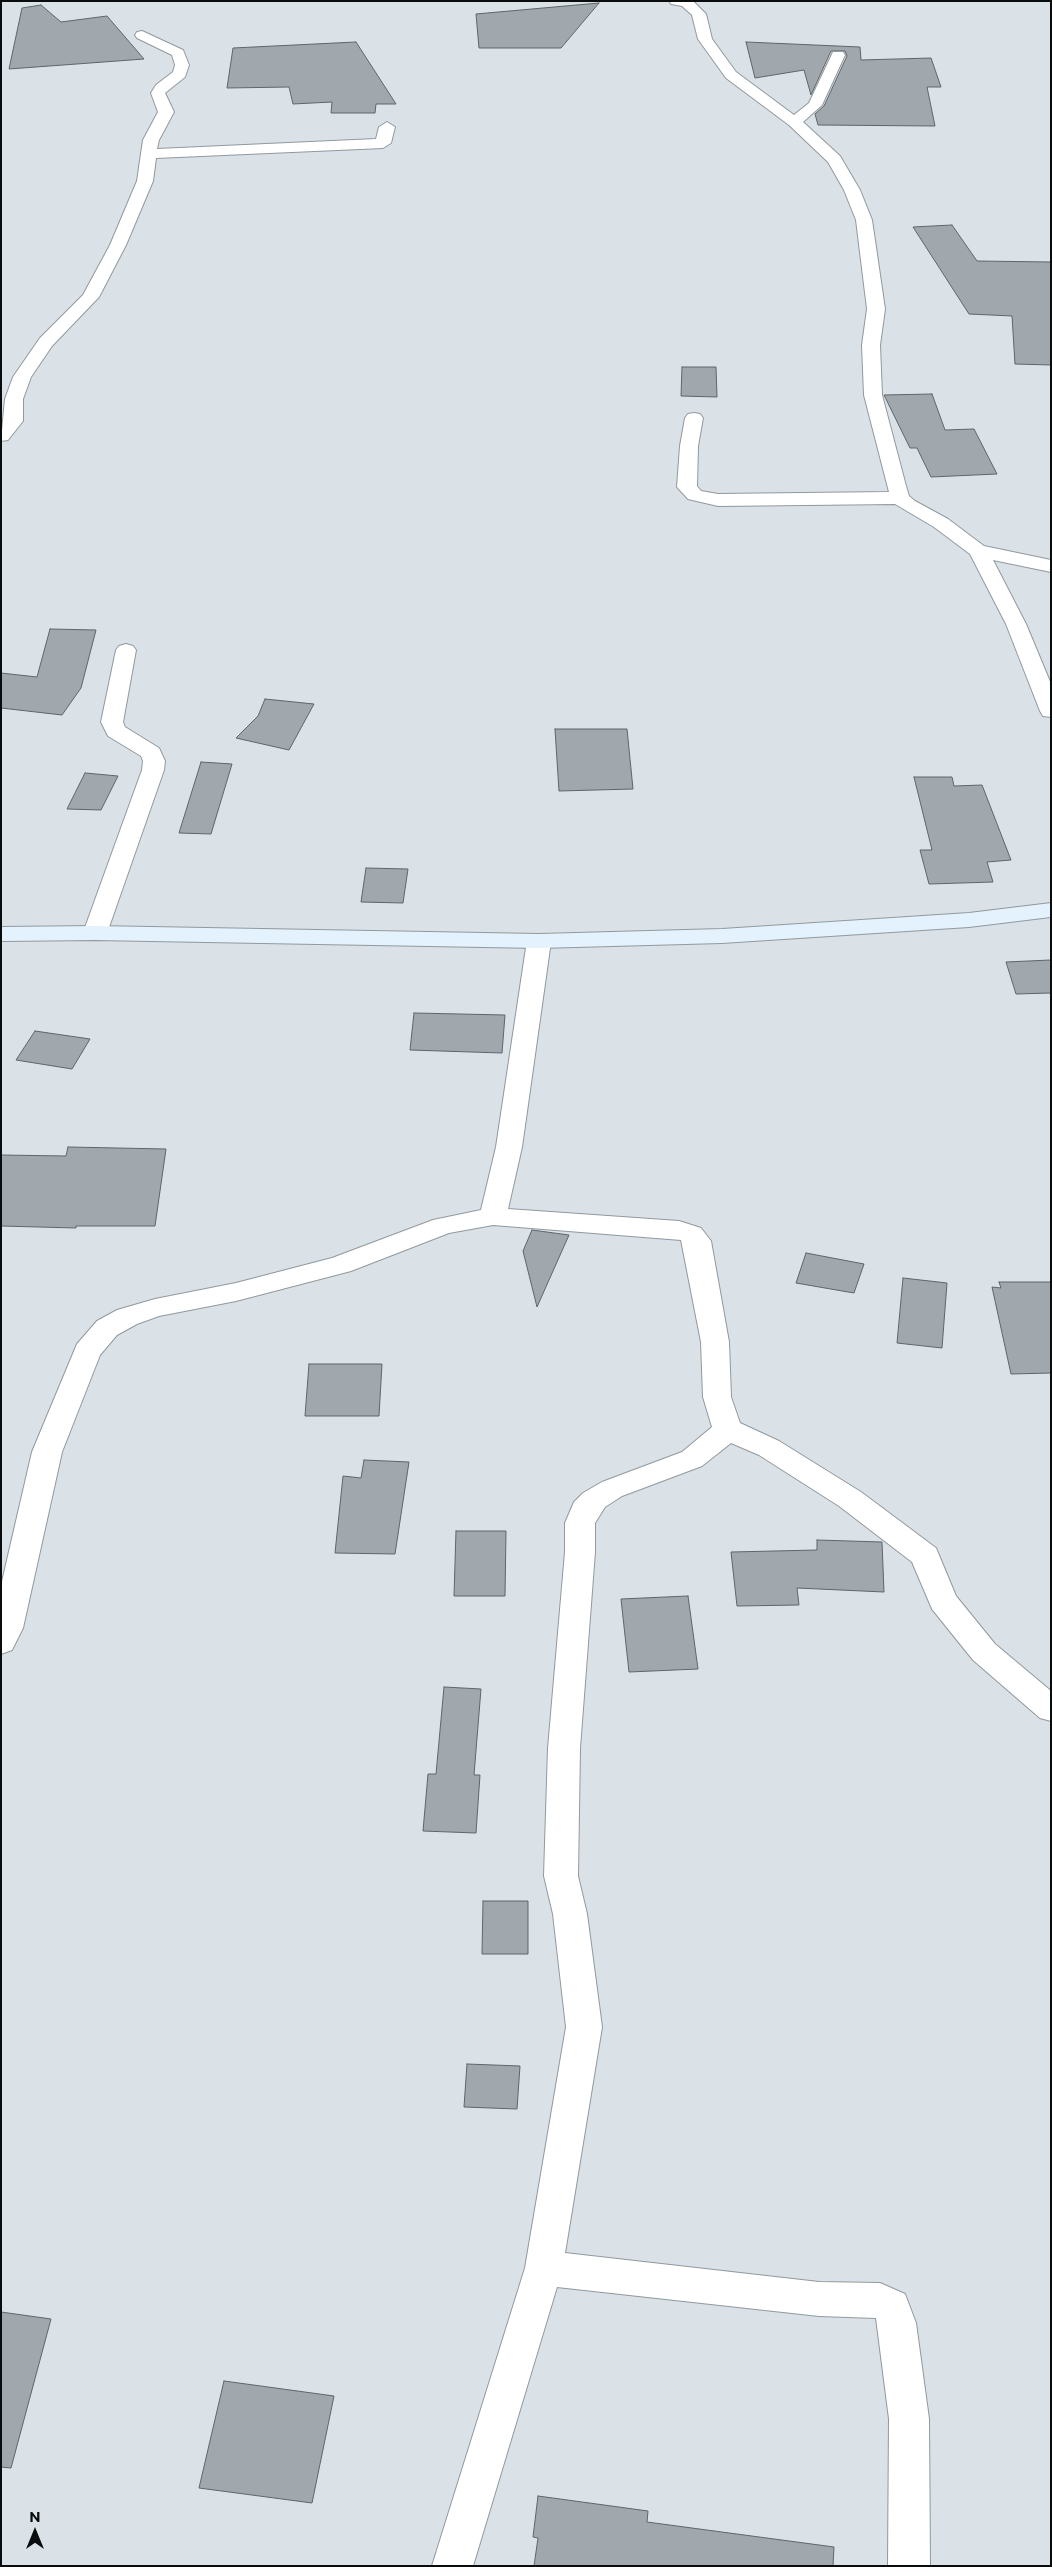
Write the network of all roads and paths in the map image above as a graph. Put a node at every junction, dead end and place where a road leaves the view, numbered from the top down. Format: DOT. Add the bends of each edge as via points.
graph roads {
  1 [pos="676,1"];
  2 [pos="142,35"];
  3 [pos="838,54"];
  4 [pos="794,122"];
  5 [pos="387,127"];
  6 [pos="149,154"];
  7 [pos="694,418"];
  8 [pos="1,436"];
  9 [pos="900,498"];
  10 [pos="978,551"];
  11 [pos="1051,566"];
  12 [pos="126,650"];
  13 [pos="1051,711"];
  14 [pos="1051,910"];
  15 [pos="95,933"];
  16 [pos="1,934"];
  17 [pos="539,941"];
  18 [pos="493,1216"];
  19 [pos="727,1429"];
  20 [pos="1,1642"];
  21 [pos="1051,1709"];
  22 [pos="544,2268"];
  23 [pos="452,2566"];
  24 [pos="908,2566"];
  1 -- 4 [label="street" via="686,2 699,14 705,39 731,75"];
  2 -- 6 [label="street" via="178,53 182,65 180,74 158,94 166,112 151,140"];
  3 -- 4 [label="street" via="815,105"];
  4 -- 9 [label="street" via="834,159 864,220 876,309 871,345 873,396"];
  5 -- 6 [label="street" via="383,143"];
  6 -- 8 [label="street" via="145,181 113,254 90,297 46,342 22,377 14,399 14,421"];
  7 -- 9 [label="street" via="687,487 695,495 718,500"];
  9 -- 10 [label="street" via="942,523"];
  10 -- 11 [label="street"];
  10 -- 13 [label="street" via="1016,624"];
  12 -- 15 [label="street" via="112,722 116,731 151,753 154,761"];
  14 -- 17 [label="main road" via="969,920 722,936"];
  15 -- 16 [label="main road"];
  15 -- 17 [label="main road"];
  17 -- 18 [label="street" via="510,1146"];
  18 -- 19 [label="street" via="679,1230 691,1234 697,1241 715,1342 717,1397"];
  18 -- 20 [label="street" via="443,1226 341,1265 127,1316 107,1328 87,1351 47,1452 7,1628"];
  19 -- 21 [label="street" via="769,1448 850,1499 925,1556 943,1601 984,1652"];
  19 -- 22 [label="street" via="692,1459 612,1489 594,1500 580,1523 564,1748 561,1876 570,1914 584,2027"];
  22 -- 23 [label="street"];
  22 -- 24 [label="street" via="819,2299 880,2300 891,2306 897,2323 909,2419"];
}
